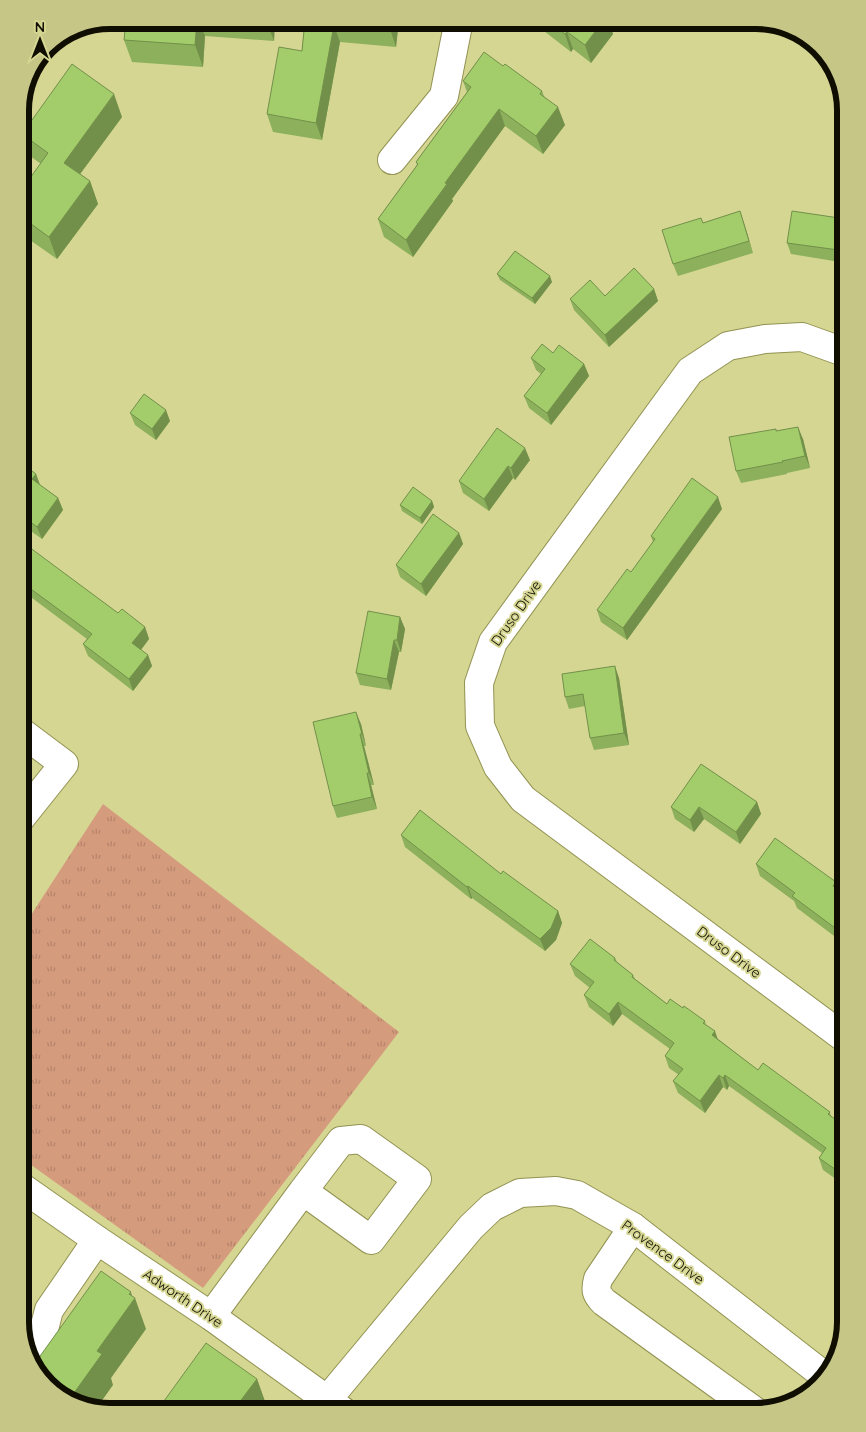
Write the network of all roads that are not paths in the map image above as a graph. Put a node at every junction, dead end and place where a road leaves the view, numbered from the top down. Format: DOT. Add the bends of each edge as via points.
graph roads {
  1 [pos="457,29"];
  2 [pos="392,160"];
  3 [pos="837,350"];
  4 [pos="29,738"];
  5 [pos="29,808"];
  6 [pos="837,1032"];
  7 [pos="303,1190"];
  8 [pos="29,1192"];
  9 [pos="633,1227"];
  10 [pos="97,1240"];
  11 [pos="211,1316"];
  12 [pos="37,1357"];
  13 [pos="815,1378"];
  14 [pos="327,1403"];
  15 [pos="335,1403"];
  16 [pos="744,1403"];
  1 -- 2 [label="street" via="444,96"];
  3 -- 6 [label="street, Druso Drive" via="802,337 765,339 728,346 690,371 493,642 479,683 480,726 498,767 523,799"];
  4 -- 5 [label="street" via="64,764"];
  7 -- 11 [label="street"];
  8 -- 10 [label="street, Adworth Drive"];
  9 -- 13 [label="street, Provence Drive"];
  9 -- 15 [label="street, Provence Drive" via="577,1195 556,1190 520,1193 492,1207 471,1227"];
  9 -- 16 [label="street" via="598,1279 597,1294"];
  10 -- 11 [label="street, Adworth Drive"];
  10 -- 12 [label="street" via="49,1310"];
  11 -- 14 [label="street, Adworth Drive"];
}
